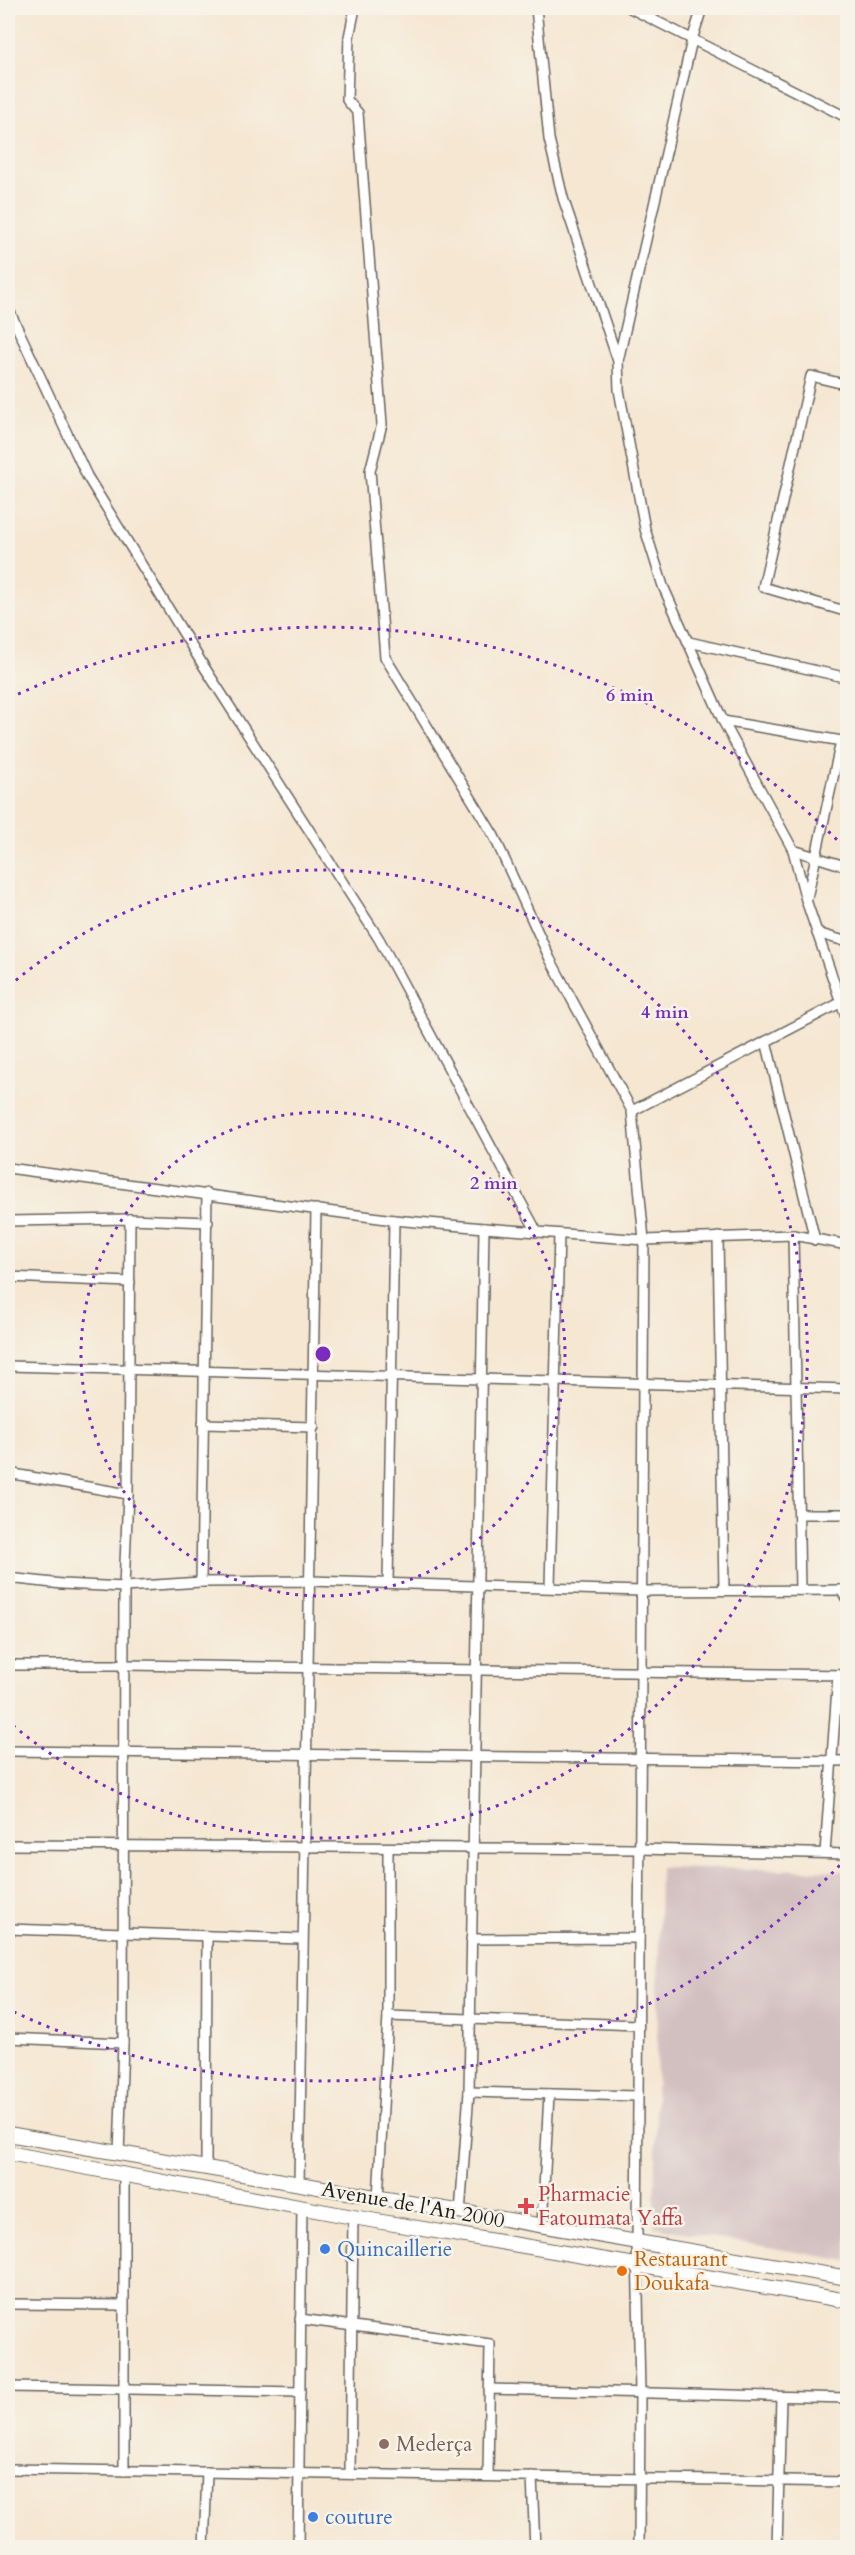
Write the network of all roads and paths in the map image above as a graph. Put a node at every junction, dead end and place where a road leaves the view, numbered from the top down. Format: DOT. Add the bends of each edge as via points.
graph roads {
  1 [pos="355,8"];
  2 [pos="537,8"];
  3 [pos="630,8"];
  4 [pos="702,8"];
  5 [pos="692,40"];
  6 [pos="848,118"];
  7 [pos="8,308"];
  8 [pos="618,361"];
  9 [pos="848,385"];
  10 [pos="848,612"];
  11 [pos="689,642"];
  12 [pos="848,678"];
  13 [pos="723,721"];
  14 [pos="844,742"];
  15 [pos="793,850"];
  16 [pos="816,857"];
  17 [pos="848,867"];
  18 [pos="806,900"];
  19 [pos="817,933"];
  20 [pos="848,942"];
  21 [pos="840,1003"];
  22 [pos="847,1022"];
  23 [pos="766,1041"];
  24 [pos="632,1111"];
  25 [pos="8,1168"];
  26 [pos="207,1193"];
  27 [pos="316,1209"];
  28 [pos="130,1220"];
  29 [pos="394,1220"];
  30 [pos="8,1221"];
  31 [pos="208,1222"];
  32 [pos="484,1228"];
  33 [pos="537,1232"];
  34 [pos="559,1234"];
  35 [pos="793,1234"];
  36 [pos="718,1237"];
  37 [pos="644,1240"];
  38 [pos="815,1240"];
  39 [pos="848,1245"];
  40 [pos="8,1277"];
  41 [pos="130,1282"];
  42 [pos="8,1366"];
  43 [pos="128,1369"];
  44 [pos="203,1371"];
  45 [pos="314,1374"];
  46 [pos="390,1377"];
  47 [pos="481,1379"];
  48 [pos="554,1381"];
  49 [pos="642,1384"];
  50 [pos="720,1386"];
  51 [pos="798,1388"];
  52 [pos="848,1389"];
  53 [pos="203,1424"];
  54 [pos="314,1427"];
  55 [pos="8,1473"];
  56 [pos="128,1494"];
  57 [pos="799,1514"];
  58 [pos="848,1514"];
  59 [pos="8,1578"];
  60 [pos="310,1581"];
  61 [pos="201,1582"];
  62 [pos="388,1583"];
  63 [pos="478,1585"];
  64 [pos="124,1587"];
  65 [pos="550,1587"];
  66 [pos="724,1590"];
  67 [pos="800,1590"];
  68 [pos="844,1590"];
  69 [pos="642,1591"];
  70 [pos="848,1601"];
  71 [pos="8,1665"];
  72 [pos="125,1665"];
  73 [pos="307,1667"];
  74 [pos="476,1669"];
  75 [pos="640,1671"];
  76 [pos="843,1675"];
  77 [pos="8,1751"];
  78 [pos="125,1752"];
  79 [pos="306,1755"];
  80 [pos="475,1757"];
  81 [pos="640,1759"];
  82 [pos="830,1761"];
  83 [pos="848,1761"];
  84 [pos="8,1845"];
  85 [pos="124,1846"];
  86 [pos="304,1847"];
  87 [pos="388,1848"];
  88 [pos="473,1848"];
  89 [pos="640,1849"];
  90 [pos="825,1853"];
  91 [pos="848,1854"];
  92 [pos="8,1929"];
  93 [pos="123,1933"];
  94 [pos="207,1936"];
  95 [pos="639,1938"];
  96 [pos="302,1939"];
  97 [pos="471,1939"];
  98 [pos="388,2016"];
  99 [pos="470,2019"];
  100 [pos="638,2025"];
  101 [pos="8,2038"];
  102 [pos="123,2043"];
  103 [pos="469,2092"];
  104 [pos="549,2094"];
  105 [pos="638,2097"];
  106 [pos="8,2134"];
  107 [pos="8,2153"];
  108 [pos="119,2154"];
  109 [pos="206,2168"];
  110 [pos="124,2175"];
  111 [pos="298,2184"];
  112 [pos="378,2199"];
  113 [pos="302,2207"];
  114 [pos="460,2213"];
  115 [pos="353,2217"];
  116 [pos="542,2227"];
  117 [pos="637,2243"];
  118 [pos="638,2265"];
  119 [pos="848,2278"];
  120 [pos="848,2301"];
  121 [pos="8,2304"];
  122 [pos="123,2305"];
  123 [pos="300,2319"];
  124 [pos="352,2325"];
  125 [pos="8,2387"];
  126 [pos="123,2389"];
  127 [pos="489,2390"];
  128 [pos="300,2392"];
  129 [pos="640,2393"];
  130 [pos="781,2397"];
  131 [pos="848,2398"];
  132 [pos="8,2469"];
  133 [pos="124,2471"];
  134 [pos="207,2472"];
  135 [pos="299,2473"];
  136 [pos="350,2474"];
  137 [pos="488,2476"];
  138 [pos="532,2477"];
  139 [pos="640,2479"];
  140 [pos="779,2481"];
  141 [pos="848,2482"];
  142 [pos="204,2547"];
  143 [pos="298,2547"];
  144 [pos="535,2547"];
  145 [pos="639,2547"];
  146 [pos="777,2547"];
  1 -- 24 [label="street" via="349,37 347,100 358,112 382,424 370,471 385,657 494,836 550,959"];
  2 -- 8 [label="street" via="549,138 563,198"];
  3 -- 5 [label="street"];
  4 -- 5 [label="street"];
  5 -- 6 [label="street"];
  5 -- 8 [label="street"];
  7 -- 33 [label="street" via="87,476 379,939"];
  8 -- 11 [label="street" via="619,390 645,528 663,586"];
  9 -- 10 [label="street" via="811,376 763,586"];
  11 -- 12 [label="street"];
  11 -- 13 [label="street"];
  13 -- 14 [label="street"];
  13 -- 15 [label="street"];
  14 -- 16 [label="street"];
  15 -- 16 [label="street"];
  15 -- 18 [label="street"];
  16 -- 17 [label="street"];
  16 -- 18 [label="street"];
  18 -- 19 [label="street"];
  19 -- 20 [label="street"];
  19 -- 21 [label="street"];
  21 -- 22 [label="street"];
  21 -- 23 [label="street"];
  23 -- 24 [label="street"];
  23 -- 38 [label="street"];
  24 -- 37 [label="street"];
  25 -- 26 [label="street"];
  26 -- 27 [label="street"];
  26 -- 31 [label="street"];
  27 -- 29 [label="street"];
  27 -- 45 [label="street"];
  28 -- 30 [label="street"];
  28 -- 31 [label="street"];
  28 -- 41 [label="street"];
  29 -- 32 [label="street"];
  29 -- 46 [label="street"];
  31 -- 44 [label="street"];
  32 -- 33 [label="street"];
  32 -- 47 [label="street"];
  33 -- 34 [label="street"];
  34 -- 37 [label="street"];
  34 -- 48 [label="street"];
  35 -- 36 [label="street"];
  35 -- 38 [label="street"];
  35 -- 51 [label="street"];
  36 -- 37 [label="street"];
  36 -- 50 [label="street"];
  37 -- 49 [label="street"];
  38 -- 39 [label="street"];
  40 -- 41 [label="street"];
  41 -- 43 [label="street"];
  42 -- 43 [label="street"];
  43 -- 44 [label="street"];
  43 -- 56 [label="street"];
  44 -- 45 [label="street"];
  44 -- 53 [label="street"];
  45 -- 46 [label="street"];
  45 -- 54 [label="street"];
  46 -- 47 [label="street"];
  46 -- 62 [label="street"];
  47 -- 48 [label="street"];
  47 -- 63 [label="street"];
  48 -- 49 [label="street"];
  48 -- 65 [label="street"];
  49 -- 50 [label="street"];
  49 -- 69 [label="street"];
  50 -- 51 [label="street"];
  50 -- 66 [label="street"];
  51 -- 52 [label="street"];
  51 -- 57 [label="street"];
  53 -- 54 [label="street"];
  53 -- 61 [label="street"];
  54 -- 60 [label="street"];
  55 -- 56 [label="street"];
  56 -- 64 [label="street"];
  57 -- 58 [label="street"];
  57 -- 67 [label="street"];
  59 -- 64 [label="street"];
  60 -- 61 [label="street"];
  60 -- 62 [label="street"];
  60 -- 73 [label="street"];
  61 -- 64 [label="street"];
  62 -- 63 [label="street"];
  63 -- 65 [label="street"];
  63 -- 74 [label="street"];
  64 -- 72 [label="street"];
  65 -- 69 [label="street"];
  66 -- 67 [label="street"];
  66 -- 69 [label="street"];
  67 -- 68 [label="street"];
  68 -- 70 [label="street"];
  69 -- 75 [label="street"];
  71 -- 72 [label="street"];
  72 -- 73 [label="street"];
  72 -- 78 [label="street"];
  73 -- 74 [label="street"];
  73 -- 79 [label="street"];
  74 -- 75 [label="street"];
  74 -- 80 [label="street"];
  75 -- 76 [label="street"];
  75 -- 81 [label="street"];
  76 -- 82 [label="street"];
  77 -- 78 [label="street"];
  78 -- 79 [label="street"];
  78 -- 85 [label="street"];
  79 -- 80 [label="street"];
  79 -- 86 [label="street"];
  80 -- 81 [label="street"];
  80 -- 88 [label="street"];
  81 -- 82 [label="street"];
  81 -- 89 [label="street"];
  82 -- 83 [label="street"];
  82 -- 90 [label="street"];
  84 -- 85 [label="street"];
  85 -- 86 [label="street"];
  85 -- 93 [label="street"];
  86 -- 87 [label="street"];
  86 -- 96 [label="street"];
  87 -- 88 [label="street"];
  87 -- 98 [label="street"];
  88 -- 89 [label="street"];
  88 -- 97 [label="street"];
  89 -- 90 [label="street"];
  89 -- 95 [label="street"];
  90 -- 91 [label="street"];
  92 -- 93 [label="street"];
  93 -- 94 [label="street"];
  93 -- 102 [label="street"];
  94 -- 96 [label="street"];
  94 -- 109 [label="street"];
  95 -- 97 [label="street"];
  95 -- 100 [label="street"];
  96 -- 111 [label="street"];
  97 -- 99 [label="street"];
  98 -- 99 [label="street"];
  98 -- 112 [label="street"];
  99 -- 100 [label="street"];
  99 -- 103 [label="street"];
  100 -- 105 [label="street"];
  101 -- 102 [label="street"];
  102 -- 108 [label="street"];
  103 -- 104 [label="street"];
  103 -- 114 [label="street"];
  104 -- 105 [label="street"];
  104 -- 116 [label="street"];
  105 -- 117 [label="street"];
  106 -- 108 [label="main road, Avenue de l'An 2000"];
  107 -- 110 [label="main road, Avenue de l'An 2000"];
  108 -- 109 [label="main road, Avenue de l'An 2000"];
  109 -- 111 [label="main road, Avenue de l'An 2000"];
  110 -- 113 [label="main road, Avenue de l'An 2000"];
  110 -- 122 [label="street"];
  111 -- 112 [label="main road, Avenue de l'An 2000"];
  112 -- 114 [label="main road, Avenue de l'An 2000"];
  113 -- 115 [label="main road, Avenue de l'An 2000"];
  113 -- 123 [label="street"];
  114 -- 116 [label="main road, Avenue de l'An 2000"];
  115 -- 118 [label="main road, Avenue de l'An 2000"];
  115 -- 124 [label="street"];
  116 -- 117 [label="main road, Avenue de l'An 2000"];
  117 -- 118 [label="street"];
  117 -- 119 [label="main road, Avenue de l'An 2000"];
  118 -- 120 [label="main road, Avenue de l'An 2000"];
  118 -- 129 [label="street"];
  121 -- 122 [label="street"];
  122 -- 126 [label="street"];
  123 -- 124 [label="street"];
  123 -- 128 [label="street"];
  124 -- 127 [label="street" via="490,2344"];
  124 -- 136 [label="street"];
  125 -- 126 [label="street"];
  126 -- 128 [label="street"];
  126 -- 133 [label="street"];
  127 -- 129 [label="street"];
  127 -- 137 [label="street"];
  128 -- 135 [label="street"];
  129 -- 130 [label="street"];
  129 -- 139 [label="street"];
  130 -- 131 [label="street"];
  130 -- 140 [label="street"];
  132 -- 133 [label="street"];
  133 -- 134 [label="street"];
  134 -- 135 [label="street"];
  134 -- 142 [label="street"];
  135 -- 136 [label="street"];
  135 -- 143 [label="street"];
  136 -- 137 [label="street"];
  137 -- 138 [label="street"];
  138 -- 139 [label="street"];
  138 -- 144 [label="street"];
  139 -- 140 [label="street"];
  139 -- 145 [label="street"];
  140 -- 141 [label="street"];
  140 -- 146 [label="street"];
}
